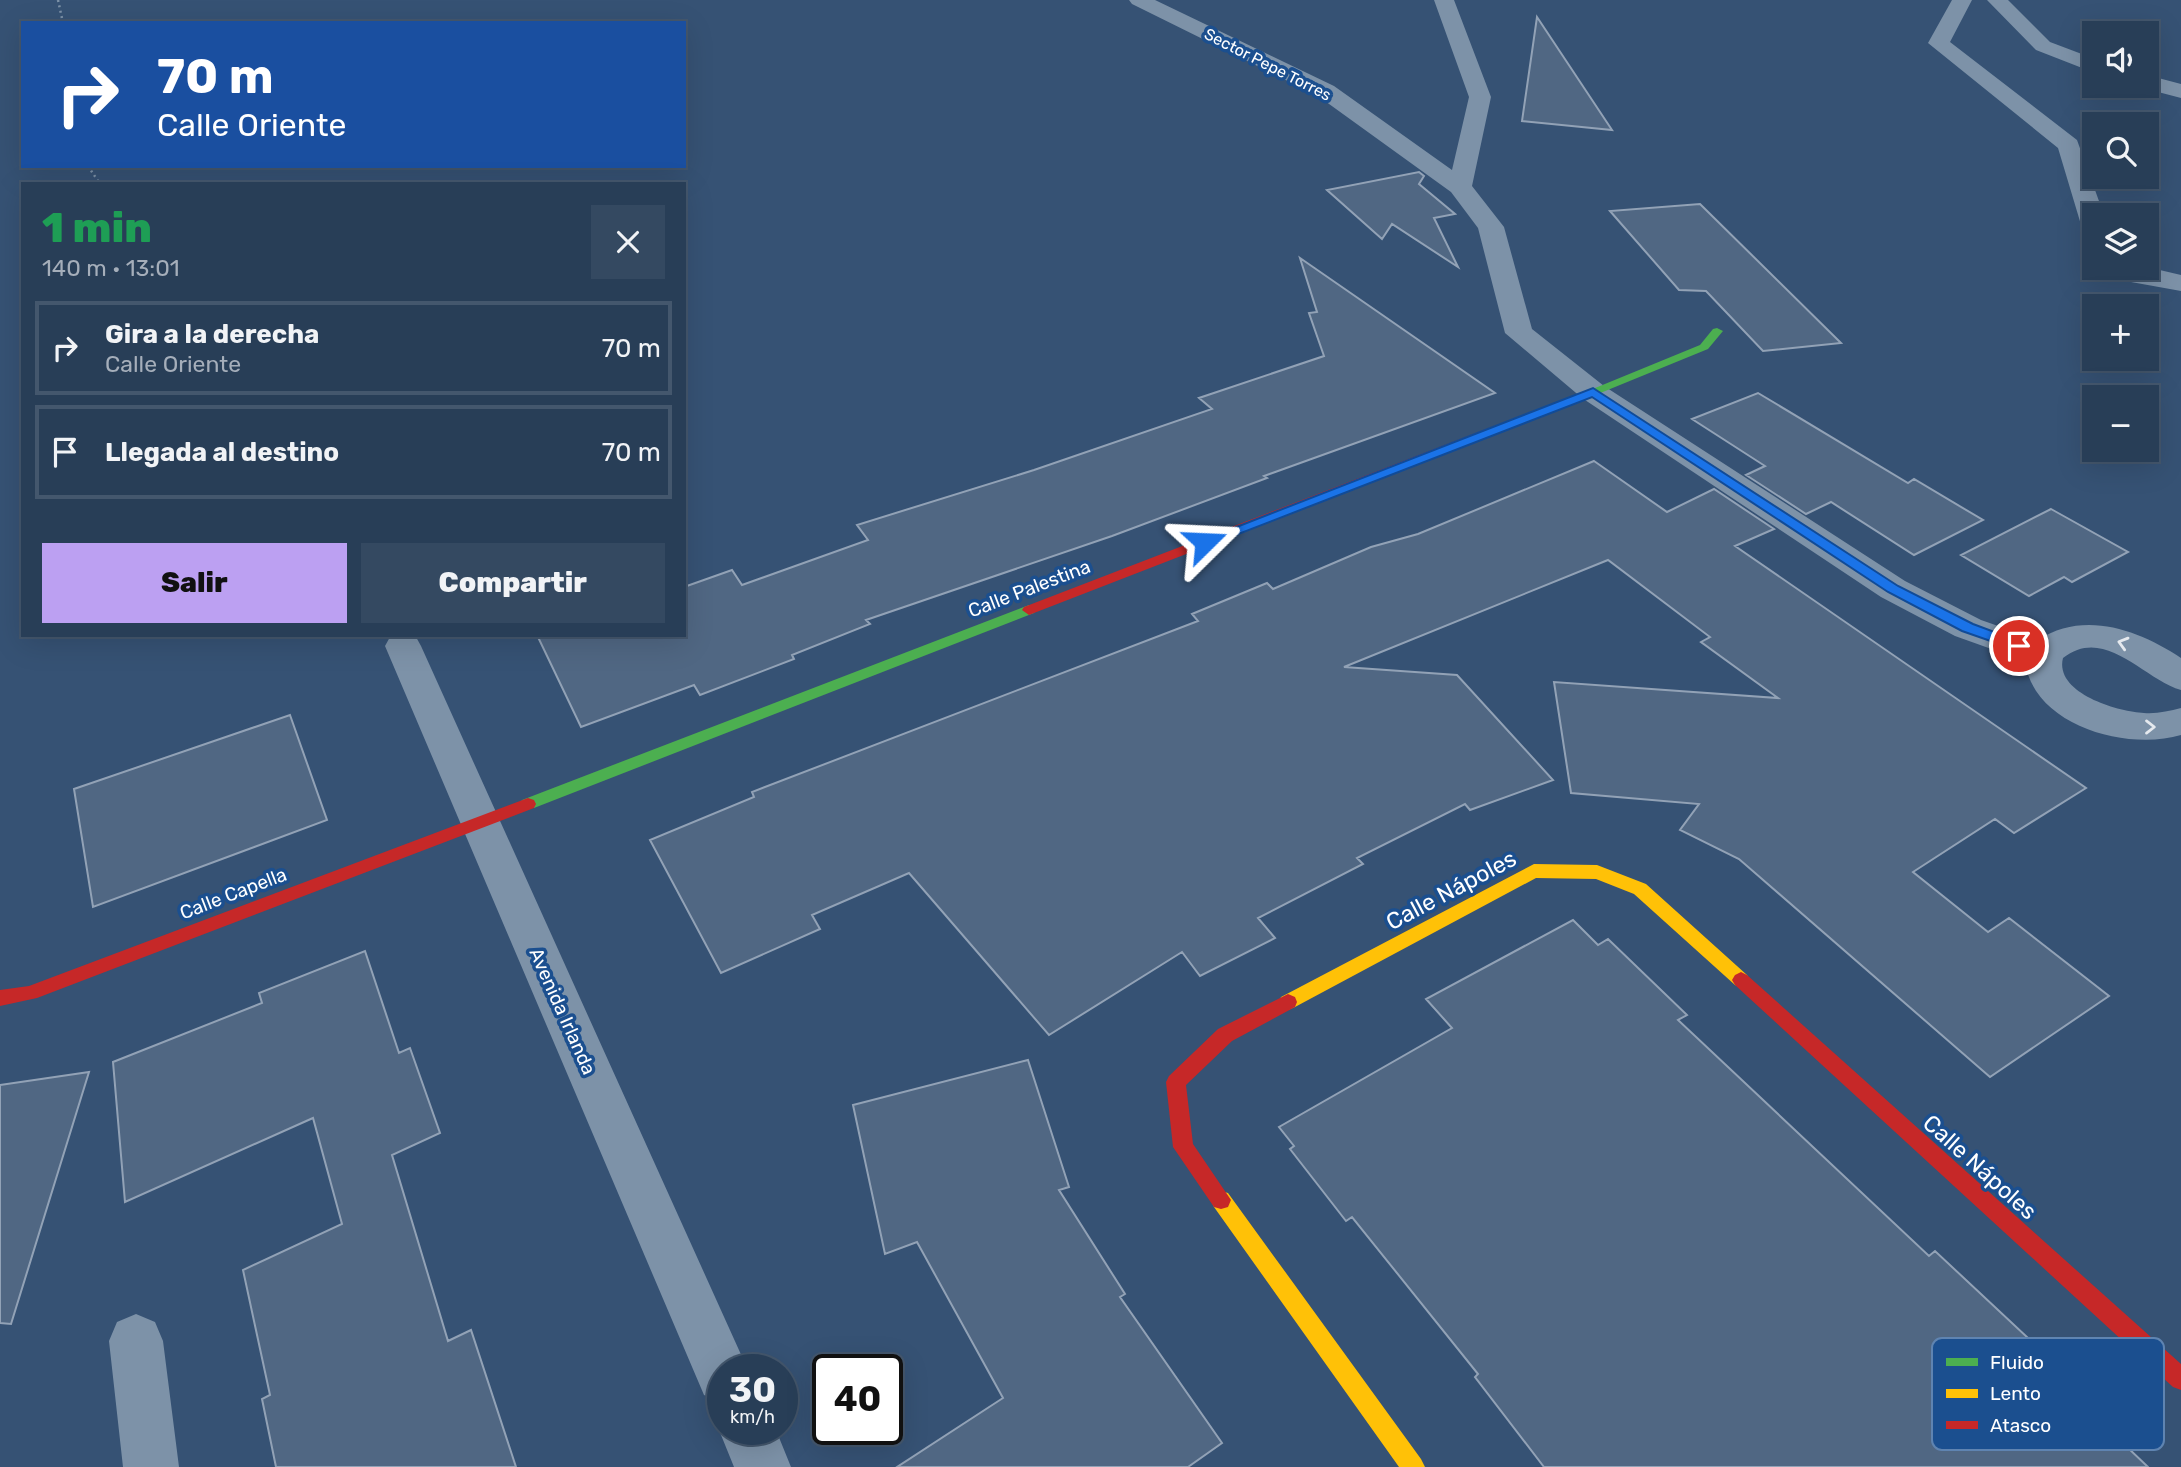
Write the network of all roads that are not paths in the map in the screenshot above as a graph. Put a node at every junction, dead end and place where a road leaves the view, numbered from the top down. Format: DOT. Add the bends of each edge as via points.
graph roads {
  1 [pos="1139,0"];
  2 [pos="1444,0"];
  3 [pos="1962,0"];
  4 [pos="1997,0"];
  5 [pos="2082,62"];
  6 [pos="2159,85"];
  7 [pos="2181,91"];
  8 [pos="1460,187"];
  9 [pos="2087,203"];
  10 [pos="2159,279"];
  11 [pos="2181,283"];
  12 [pos="1717,331"];
  13 [pos="1593,392"];
  14 [pos="403,646"];
  15 [pos="2045,655"];
  16 [pos="2181,677"];
  17 [pos="2181,721"];
  18 [pos="480,823"];
  19 [pos="0,998"];
  20 [pos="2136,1338"];
  21 [pos="136,1341"];
  22 [pos="713,1354"];
  23 [pos="2164,1364"];
  24 [pos="2181,1379"];
  25 [pos="753,1445"];
  26 [pos="151,1467"];
  27 [pos="763,1467"];
  28 [pos="1413,1467"];
  1 -- 8 [label="street, Sector Pepe Torres" via="1326,91"];
  2 -- 8 [label="street" via="1480,97"];
  3 -- 9 [label="street" via="1939,43 2068,145"];
  4 -- 5 [label="street" via="2043,46"];
  6 -- 7 [label="street"];
  8 -- 13 [label="street, Sector Pepe Torres" via="1491,227 1520,333"];
  10 -- 11 [label="street"];
  12 -- 13 [label="street, Calle Palestina" via="1704,347"];
  13 -- 15 [label="street, Sector Pepe Torres" via="1893,589 1968,628"];
  13 -- 18 [label="street, Calle Palestina"];
  14 -- 18 [label="street, Avenida Irlanda"];
  16 -- 15 [label="street, one-way" via="2145,650 2098,637 2059,642"];
  15 -- 17 [label="street, one-way" via="2047,677 2076,707 2100,718 2150,729"];
  18 -- 19 [label="street, Calle Capella" via="30,993"];
  18 -- 22 [label="street, Avenida Irlanda"];
  20 -- 28 [label="street, Calle Nápoles" via="1640,889 1597,872 1534,871 1225,1035 1176,1082 1183,1147"];
  21 -- 26 [label="street"];
  23 -- 24 [label="street, Calle Nápoles"];
  25 -- 27 [label="street"];
}
